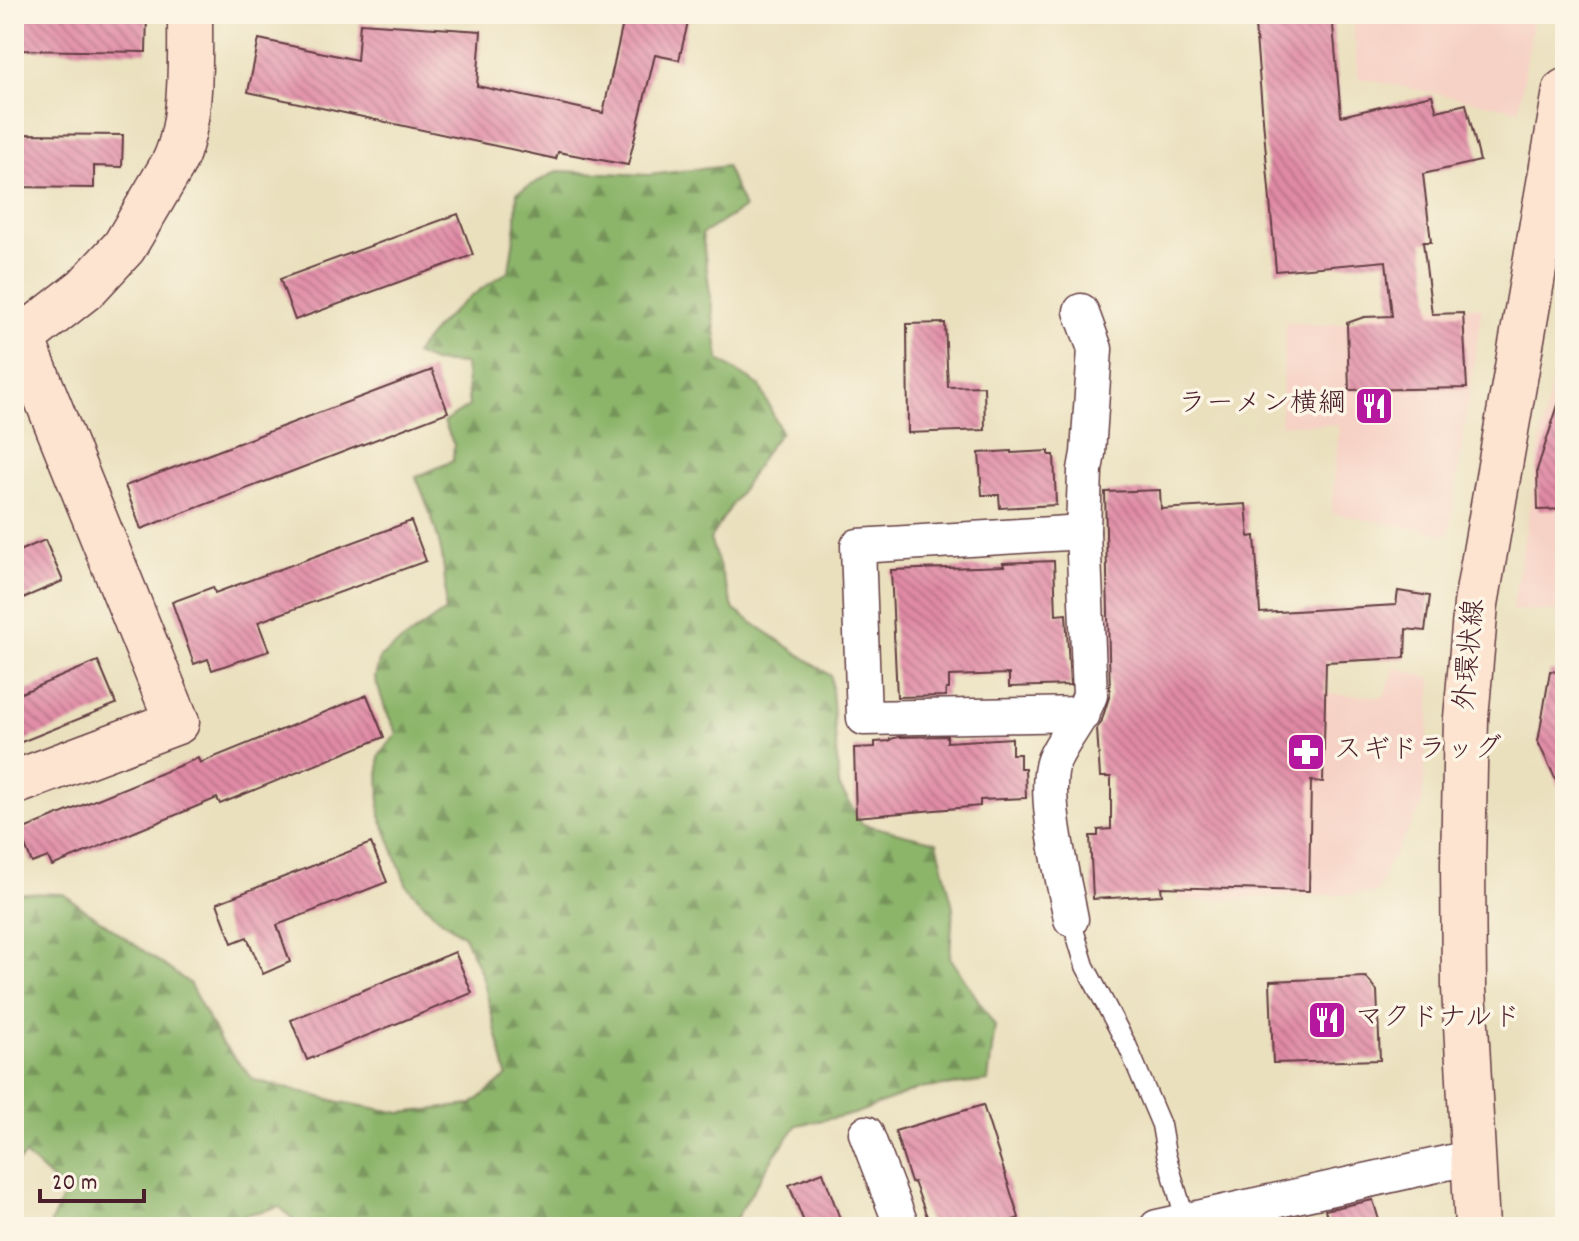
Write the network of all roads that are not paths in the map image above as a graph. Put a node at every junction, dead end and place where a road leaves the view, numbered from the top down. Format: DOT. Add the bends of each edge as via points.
graph roads {
  1 [pos="190,14"];
  2 [pos="1565,91"];
  3 [pos="1081,311"];
  4 [pos="18,340"];
  5 [pos="1083,532"];
  6 [pos="1083,714"];
  7 [pos="14,783"];
  8 [pos="1071,919"];
  9 [pos="866,1133"];
  10 [pos="1473,1157"];
  11 [pos="1176,1224"];
  12 [pos="902,1227"];
  13 [pos="1477,1227"];
  1 -- 4 [label="street" via="189,94 173,164 124,247 86,288"];
  2 -- 10 [label="street, 外環状線" via="1476,604 1466,718 1464,988"];
  3 -- 5 [label="street" via="1095,349"];
  4 -- 7 [label="street" via="177,722"];
  5 -- 6 [label="street" via="1090,695"];
  5 -- 6 [label="street" via="858,546 864,718"];
  6 -- 8 [label="street" via="1054,760 1049,786"];
  8 -- 11 [label="lane" via="1085,966 1161,1125"];
  9 -- 12 [label="street"];
  10 -- 11 [label="street"];
  10 -- 13 [label="street, 外環状線"];
}
